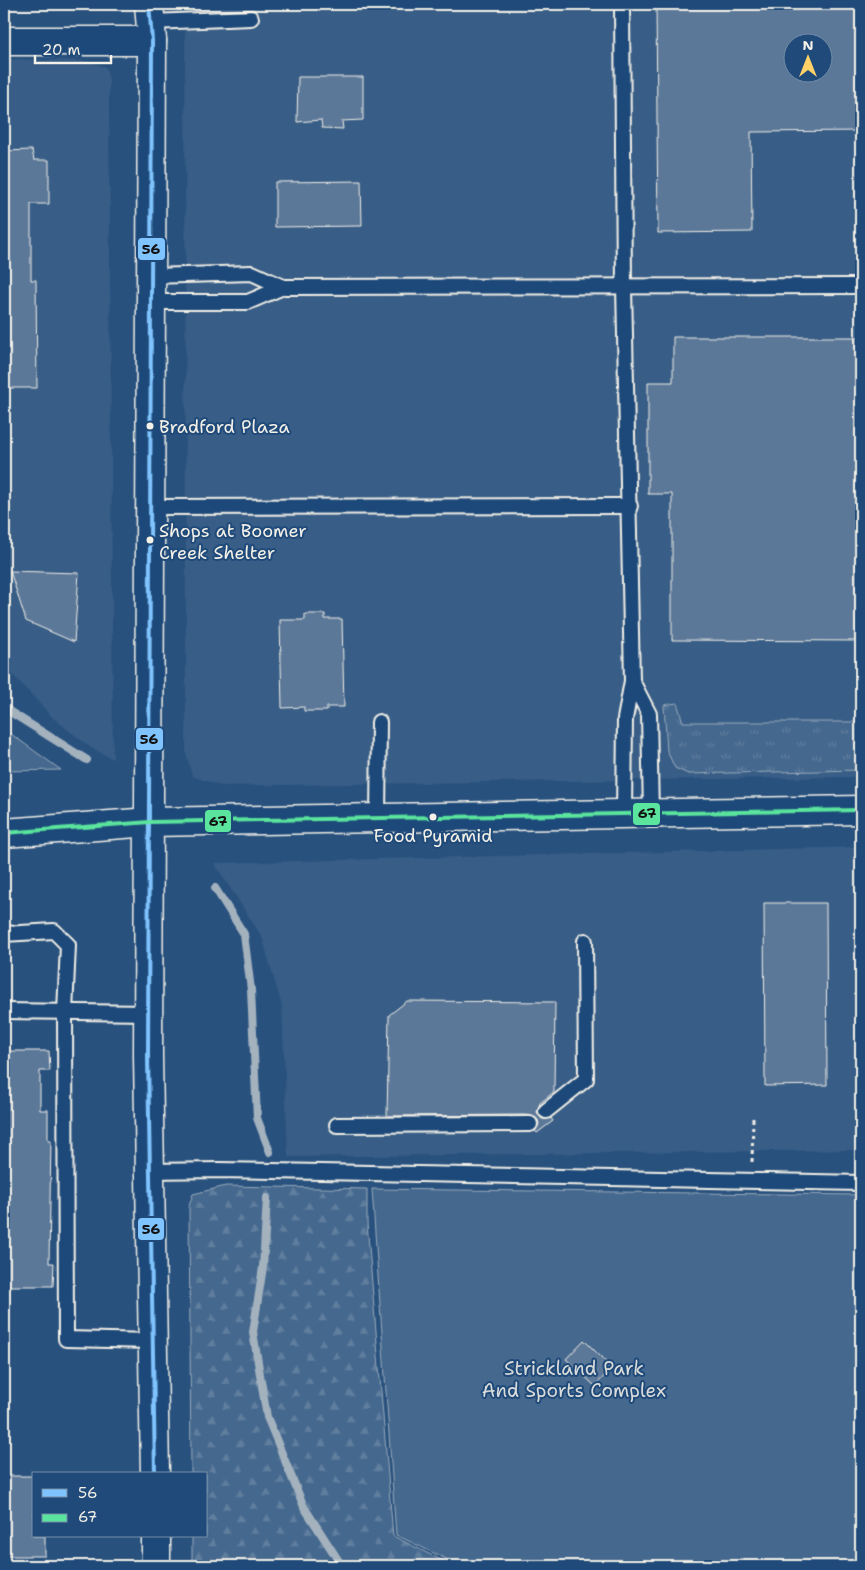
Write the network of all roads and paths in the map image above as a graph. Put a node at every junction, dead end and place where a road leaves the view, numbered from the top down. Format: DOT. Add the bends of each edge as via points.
graph roads {
  1 [pos="622,4"];
  2 [pos="251,18"];
  3 [pos="151,22"];
  4 [pos="4,41"];
  5 [pos="151,276"];
  6 [pos="624,286"];
  7 [pos="861,286"];
  8 [pos="283,287"];
  9 [pos="152,302"];
  10 [pos="630,506"];
  11 [pos="151,507"];
  12 [pos="632,681"];
  13 [pos="379,722"];
  14 [pos="861,810"];
  15 [pos="624,814"];
  16 [pos="651,814"];
  17 [pos="378,819"];
  18 [pos="150,822"];
  19 [pos="4,833"];
  20 [pos="4,934"];
  21 [pos="585,941"];
  22 [pos="4,1011"];
  23 [pos="65,1012"];
  24 [pos="149,1013"];
  25 [pos="546,1111"];
  26 [pos="752,1118"];
  27 [pos="530,1124"];
  28 [pos="337,1125"];
  29 [pos="752,1164"];
  30 [pos="150,1171"];
  31 [pos="861,1183"];
  32 [pos="153,1341"];
  33 [pos="155,1472"];
  34 [pos="156,1538"];
  35 [pos="156,1566"];
  1 -- 6 [label="lane"];
  2 -- 3 [label="lane"];
  3 -- 4 [label="main road"];
  3 -- 5 [label="main road"];
  5 -- 8 [label="lane" via="252,273"];
  5 -- 9 [label="main road"];
  6 -- 7 [label="lane"];
  6 -- 8 [label="lane"];
  6 -- 10 [label="lane"];
  8 -- 9 [label="lane" via="248,302"];
  9 -- 11 [label="main road"];
  10 -- 11 [label="lane"];
  10 -- 12 [label="lane"];
  11 -- 18 [label="main road"];
  12 -- 15 [label="lane" via="625,718"];
  12 -- 16 [label="lane" via="649,714"];
  13 -- 17 [label="lane"];
  14 -- 16 [label="main road"];
  15 -- 16 [label="main road"];
  15 -- 17 [label="main road"];
  17 -- 18 [label="main road"];
  18 -- 19 [label="main road"];
  18 -- 24 [label="main road"];
  20 -- 23 [label="lane" via="54,931 68,945"];
  21 -- 25 [label="lane" via="586,1079"];
  22 -- 23 [label="lane"];
  23 -- 24 [label="lane"];
  23 -- 32 [label="lane" via="66,1340"];
  24 -- 30 [label="main road"];
  26 -- 29 [label="path"];
  27 -- 28 [label="lane"];
  30 -- 31 [label="lane"];
  30 -- 32 [label="main road"];
  32 -- 33 [label="main road"];
  34 -- 35 [label="main road"];
}
